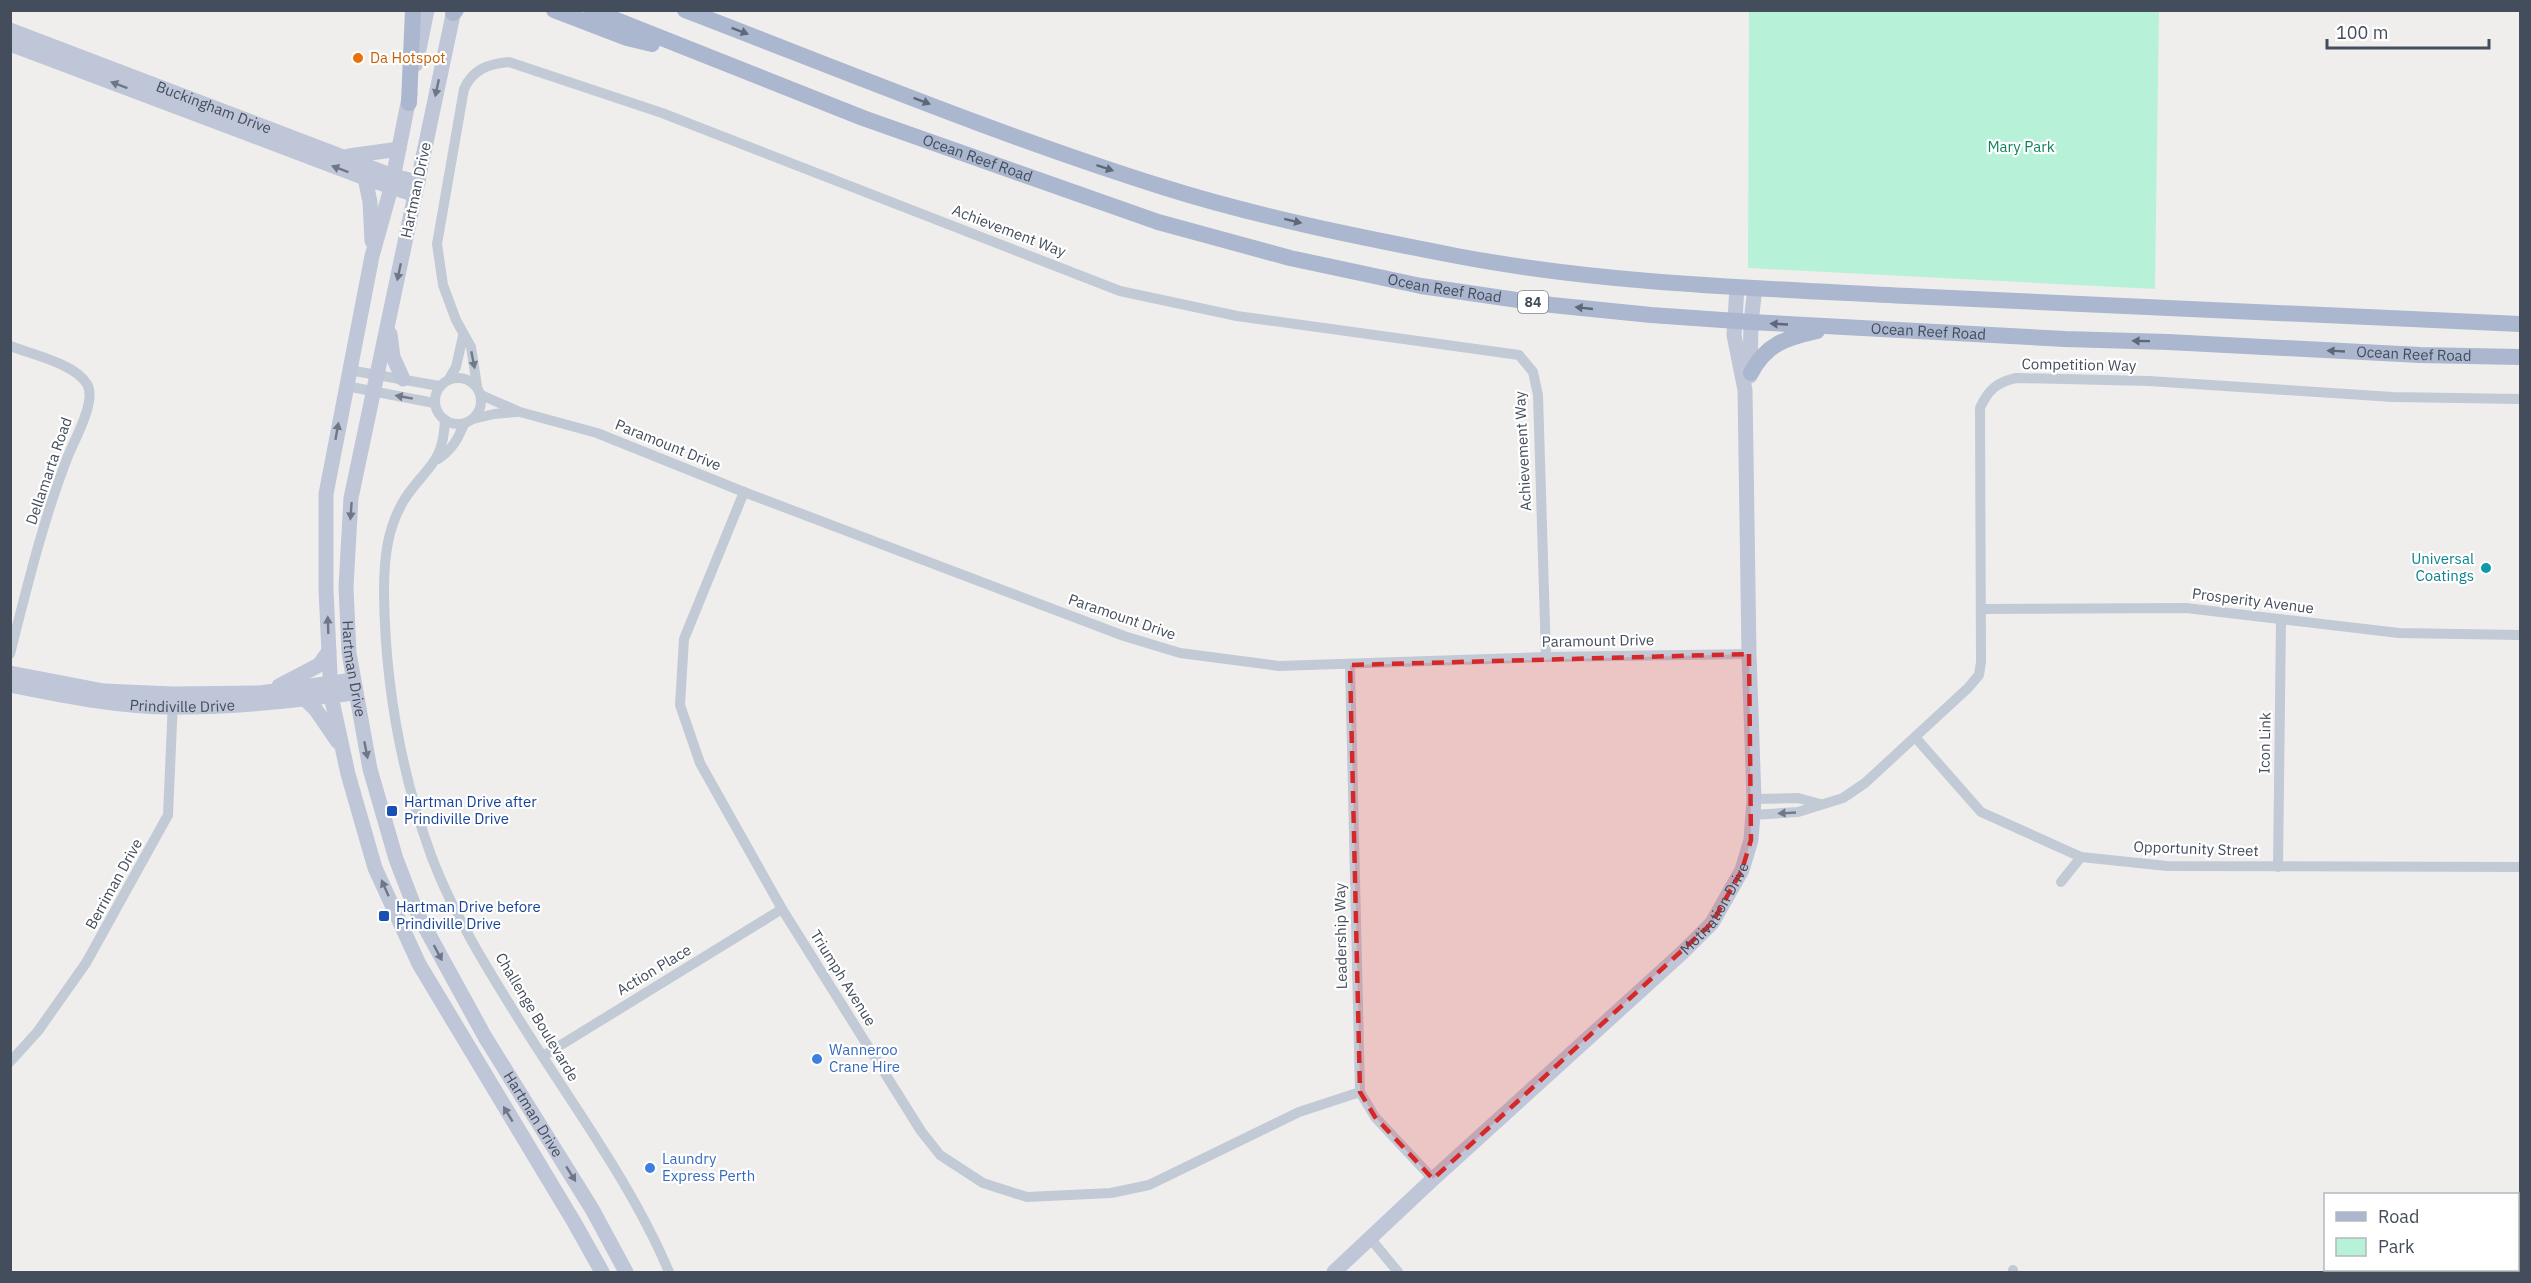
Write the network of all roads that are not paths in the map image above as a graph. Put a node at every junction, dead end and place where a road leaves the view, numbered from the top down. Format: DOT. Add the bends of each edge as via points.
graph roads {
  1 [pos="413,10"];
  2 [pos="427,10"];
  3 [pos="554,10"];
  4 [pos="591,10"];
  5 [pos="685,10"];
  6 [pos="454,11"];
  7 [pos="10,30"];
  8 [pos="10,44"];
  9 [pos="703,56"];
  10 [pos="409,103"];
  11 [pos="399,149"];
  12 [pos="343,156"];
  13 [pos="365,178"];
  14 [pos="392,182"];
  15 [pos="417,188"];
  16 [pos="372,256"];
  17 [pos="1737,287"];
  18 [pos="1755,288"];
  19 [pos="1734,321"];
  20 [pos="388,322"];
  21 [pos="1751,322"];
  22 [pos="2518,323"];
  23 [pos="1847,327"];
  24 [pos="463,336"];
  25 [pos="10,346"];
  26 [pos="2520,357"];
  27 [pos="349,370"];
  28 [pos="1751,373"];
  29 [pos="377,375"];
  30 [pos="403,379"];
  31 [pos="449,379"];
  32 [pos="346,386"];
  33 [pos="439,386"];
  34 [pos="1744,390"];
  35 [pos="479,391"];
  36 [pos="374,392"];
  37 [pos="2520,399"];
  38 [pos="434,403"];
  39 [pos="520,412"];
  40 [pos="445,420"];
  41 [pos="468,422"];
  42 [pos="437,459"];
  43 [pos="744,492"];
  44 [pos="1981,609"];
  45 [pos="2281,621"];
  46 [pos="2520,635"];
  47 [pos="329,651"];
  48 [pos="10,654"];
  49 [pos="1749,654"];
  50 [pos="1546,657"];
  51 [pos="1350,665"];
  52 [pos="10,673"];
  53 [pos="10,685"];
  54 [pos="355,686"];
  55 [pos="331,690"];
  56 [pos="260,693"];
  57 [pos="305,699"];
  58 [pos="173,701"];
  59 [pos="1915,737"];
  60 [pos="342,748"];
  61 [pos="1754,799"];
  62 [pos="1820,804"];
  63 [pos="1753,815"];
  64 [pos="2081,857"];
  65 [pos="2278,867"];
  66 [pos="2520,867"];
  67 [pos="2061,882"];
  68 [pos="782,909"];
  69 [pos="543,1056"];
  70 [pos="10,1062"];
  71 [pos="1360,1092"];
  72 [pos="1433,1179"];
  73 [pos="1370,1238"];
  74 [pos="602,1272"];
  75 [pos="626,1272"];
  76 [pos="669,1272"];
  77 [pos="1334,1272"];
  78 [pos="1398,1272"];
  1 -- 10 [label="main road"];
  2 -- 10 [label="main road, Hartman Drive"];
  3 -- 9 [label="main road" via="627,38"];
  4 -- 9 [label="main road, Ocean Reef Road / 84"];
  5 -- 17 [label="main road, 84, one-way" via="1037,145 1168,189 1300,223 1457,256 1536,269"];
  6 -- 15 [label="main road, Hartman Drive, one-way"];
  7 -- 12 [label="main road, Buckingham Drive"];
  13 -- 8 [label="main road, Buckingham Drive, one-way"];
  19 -- 9 [label="main road, Ocean Reef Road / 84, one-way" via="1541,303 1421,286 1290,258 1158,222 863,118"];
  10 -- 11 [label="main road, Hartman Drive"];
  11 -- 12 [label="main road"];
  11 -- 14 [label="main road, Hartman Drive"];
  12 -- 14 [label="main road, Buckingham Drive"];
  13 -- 14 [label="main road, Buckingham Drive"];
  13 -- 16 [label="main road"];
  14 -- 15 [label="main road, Buckingham Drive"];
  14 -- 16 [label="main road, Hartman Drive"];
  15 -- 20 [label="main road, Hartman Drive, one-way"];
  16 -- 27 [label="main road, Hartman Drive"];
  17 -- 18 [label="main road, 84"];
  17 -- 19 [label="main road, Motivation Drive"];
  18 -- 21 [label="main road, Motivation Drive"];
  18 -- 22 [label="main road, 84"];
  19 -- 21 [label="main road, Ocean Reef Road / 84"];
  19 -- 34 [label="main road, Motivation Drive"];
  20 -- 29 [label="main road, Hartman Drive"];
  20 -- 30 [label="main road" via="393,357"];
  23 -- 21 [label="main road, Ocean Reef Road / 84, one-way"];
  21 -- 28 [label="main road, Motivation Drive"];
  26 -- 23 [label="main road, Ocean Reef Road / 84, one-way"];
  23 -- 28 [label="main road" via="1779,342 1759,358"];
  24 -- 31 [label="street"];
  24 -- 35 [label="street, Achievement Way, one-way" via="471,347"];
  24 -- 50 [label="street, Achievement Way" via="443,285 437,244 464,89 479,69 508,62 662,112 1120,291 1238,316 1519,355 1533,372 1538,395"];
  25 -- 48 [label="street, Dellamarta Road" via="73,370 89,386 90,401 33,563"];
  27 -- 29 [label="street"];
  27 -- 32 [label="main road, Hartman Drive"];
  28 -- 34 [label="main road, Motivation Drive"];
  29 -- 30 [label="street"];
  29 -- 36 [label="main road, Hartman Drive"];
  30 -- 33 [label="street"];
  31 -- 33 [label="street"];
  31 -- 35 [label="street" via="470,380"];
  32 -- 36 [label="street"];
  47 -- 32 [label="main road, Hartman Drive, one-way" via="326,494"];
  33 -- 38 [label="street"];
  34 -- 49 [label="main road, Motivation Drive"];
  35 -- 39 [label="street, Paramount Drive"];
  35 -- 41 [label="street" via="482,404"];
  38 -- 36 [label="street, one-way"];
  36 -- 54 [label="main road, Hartman Drive, one-way" via="351,498 345,587"];
  37 -- 44 [label="street, Competition Way" via="2393,397 2149,381 2016,378 2000,382 1986,395 1980,408"];
  38 -- 40 [label="street"];
  39 -- 41 [label="street, Paramount Drive"];
  39 -- 43 [label="street, Paramount Drive" via="597,433"];
  40 -- 41 [label="street" via="455,424"];
  40 -- 42 [label="street, Challenge Boulevarde"];
  41 -- 42 [label="street, Challenge Boulevarde" via="447,454"];
  42 -- 69 [label="street, Challenge Boulevarde" via="406,497 388,537 384,591 388,684 394,720 408,784 431,857 460,918"];
  43 -- 51 [label="street, Paramount Drive" via="1124,636 1180,653 1280,666"];
  43 -- 68 [label="street, Triumph Avenue" via="684,639 680,705 700,763"];
  44 -- 45 [label="street, Prosperity Avenue" via="2186,608"];
  44 -- 59 [label="street, Competition Way" via="1979,675"];
  45 -- 46 [label="street, Prosperity Avenue" via="2399,633"];
  45 -- 65 [label="street, Icon Link"];
  47 -- 55 [label="main road, Hartman Drive"];
  47 -- 56 [label="main road" via="319,665"];
  49 -- 50 [label="street, Paramount Drive"];
  49 -- 61 [label="main road, Motivation Drive"];
  50 -- 51 [label="street, Paramount Drive"];
  51 -- 71 [label="street, Leadership Way"];
  52 -- 58 [label="main road, Prindiville Drive"];
  53 -- 58 [label="main road, Prindiville Drive" via="102,702"];
  54 -- 55 [label="main road, Prindiville Drive"];
  54 -- 75 [label="main road, Hartman Drive, one-way" via="370,769 396,859 416,911 485,1037 592,1209"];
  55 -- 56 [label="main road, Prindiville Drive"];
  55 -- 57 [label="main road, Prindiville Drive"];
  55 -- 60 [label="main road, Hartman Drive"];
  56 -- 58 [label="main road, Prindiville Drive"];
  57 -- 58 [label="main road, Prindiville Drive" via="261,705"];
  57 -- 60 [label="main road"];
  58 -- 70 [label="street, Berriman Drive" via="168,815 86,963 38,1031"];
  59 -- 62 [label="street, Competition Way" via="1844,798"];
  59 -- 64 [label="street, Opportunity Street" via="1981,812"];
  74 -- 60 [label="main road, Hartman Drive, one-way" via="419,964 375,868"];
  61 -- 62 [label="street, Competition Way" via="1798,798"];
  61 -- 63 [label="main road, Motivation Drive"];
  62 -- 63 [label="street, Competition Way, one-way" via="1798,812"];
  63 -- 72 [label="main road, Motivation Drive" via="1742,870 1712,923"];
  64 -- 65 [label="street, Opportunity Street" via="2167,866"];
  64 -- 67 [label="street"];
  65 -- 66 [label="street, Opportunity Street"];
  68 -- 69 [label="street, Action Place"];
  68 -- 71 [label="street, Triumph Avenue" via="921,1131 940,1155 983,1183 1027,1197 1111,1193 1149,1185 1299,1112"];
  69 -- 76 [label="street, Challenge Boulevarde" via="632,1199"];
  71 -- 72 [label="street, Leadership Way" via="1375,1117"];
  72 -- 73 [label="main road, Motivation Drive"];
  73 -- 77 [label="main road, Motivation Drive"];
  73 -- 78 [label="street"];
}
